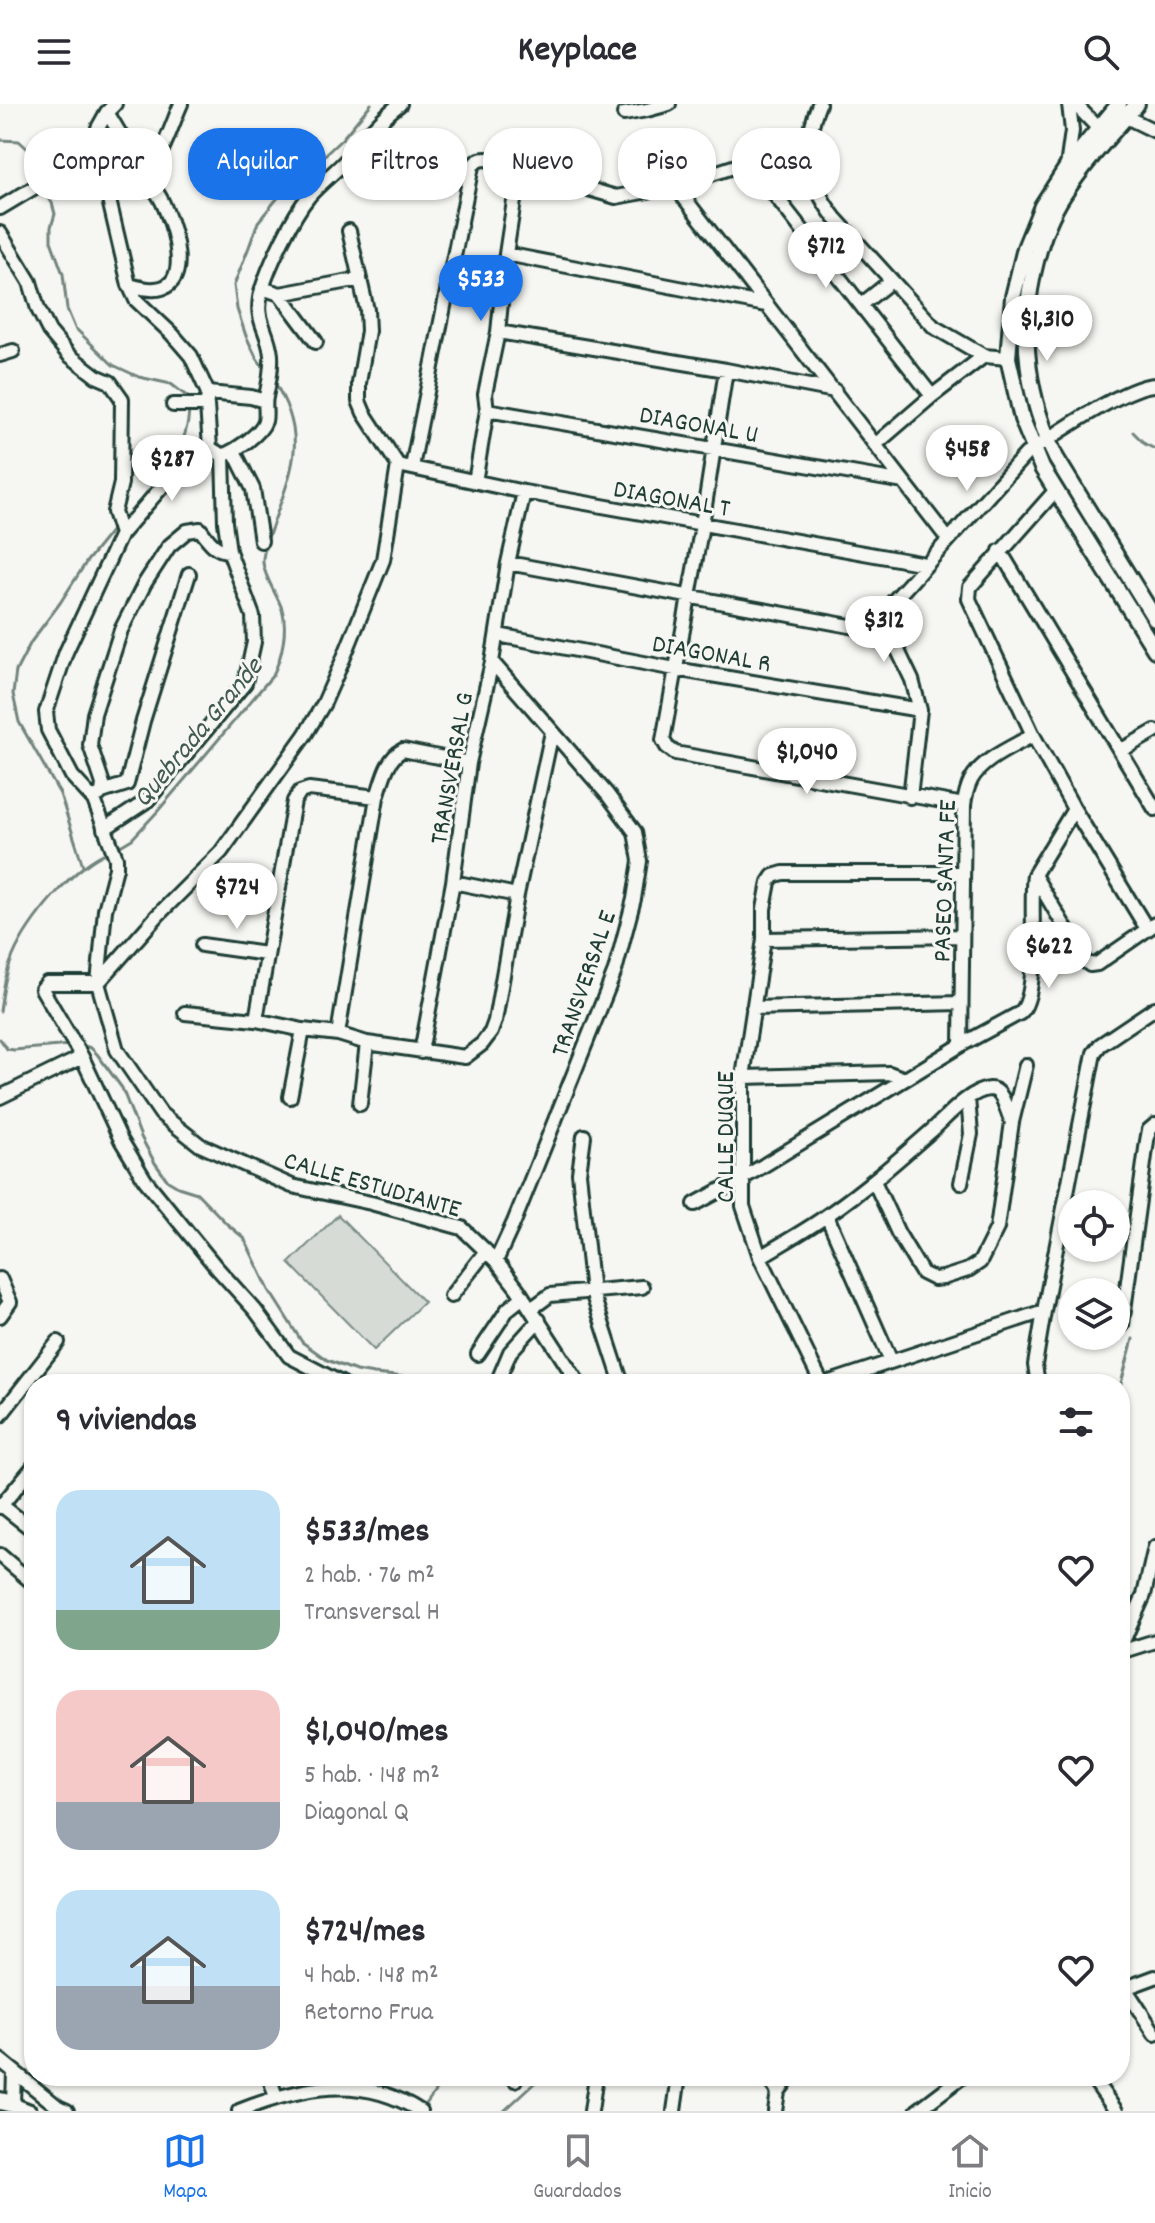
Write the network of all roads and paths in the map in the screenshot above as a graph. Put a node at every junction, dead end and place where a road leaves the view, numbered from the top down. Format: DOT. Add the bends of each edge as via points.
graph roads {
  1 [pos="181,104"];
  2 [pos="400,104"];
  3 [pos="669,104"];
  4 [pos="819,104"];
  5 [pos="1069,104"];
  6 [pos="1075,104"];
  7 [pos="1137,104"];
  8 [pos="111,108"];
  9 [pos="1120,110"];
  10 [pos="624,114"];
  11 [pos="121,128"];
  12 [pos="170,128"];
  13 [pos="813,128"];
  14 [pos="1155,131"];
  15 [pos="1103,133"];
  16 [pos="483,159"];
  17 [pos="1067,167"];
  18 [pos="24,194"];
  19 [pos="161,200"];
  20 [pos="514,200"];
  21 [pos="686,200"];
  22 [pos="779,200"];
  23 [pos="821,200"];
  24 [pos="0,208"];
  25 [pos="349,231"];
  26 [pos="0,233"];
  27 [pos="506,254"];
  28 [pos="360,279"];
  29 [pos="891,281"];
  30 [pos="129,285"];
  31 [pos="262,288"];
  32 [pos="280,294"];
  33 [pos="766,305"];
  34 [pos="861,305"];
  35 [pos="498,332"];
  36 [pos="316,342"];
  37 [pos="984,356"];
  38 [pos="1008,358"];
  39 [pos="726,370"];
  40 [pos="1155,385"];
  41 [pos="835,391"];
  42 [pos="932,396"];
  43 [pos="265,401"];
  44 [pos="200,402"];
  45 [pos="173,405"];
  46 [pos="487,410"];
  47 [pos="1047,438"];
  48 [pos="875,445"];
  49 [pos="210,448"];
  50 [pos="714,448"];
  51 [pos="1033,449"];
  52 [pos="228,453"];
  53 [pos="398,465"];
  54 [pos="412,467"];
  55 [pos="475,482"];
  56 [pos="904,482"];
  57 [pos="1055,491"];
  58 [pos="524,492"];
  59 [pos="702,525"];
  60 [pos="121,534"];
  61 [pos="948,539"];
  62 [pos="261,541"];
  63 [pos="229,551"];
  64 [pos="1000,551"];
  65 [pos="508,563"];
  66 [pos="925,564"];
  67 [pos="189,574"];
  68 [pos="689,596"];
  69 [pos="881,615"];
  70 [pos="1155,619"];
  71 [pos="861,628"];
  72 [pos="888,633"];
  73 [pos="498,635"];
  74 [pos="1155,650"];
  75 [pos="492,662"];
  76 [pos="675,669"];
  77 [pos="920,710"];
  78 [pos="1155,731"];
  79 [pos="552,732"];
  80 [pos="1033,735"];
  81 [pos="1120,751"];
  82 [pos="469,763"];
  83 [pos="98,796"];
  84 [pos="377,797"];
  85 [pos="910,797"];
  86 [pos="964,805"];
  87 [pos="1074,809"];
  88 [pos="1155,809"];
  89 [pos="106,835"];
  90 [pos="963,873"];
  91 [pos="1034,875"];
  92 [pos="453,882"];
  93 [pos="517,895"];
  94 [pos="1151,926"];
  95 [pos="962,936"];
  96 [pos="764,939"];
  97 [pos="202,945"];
  98 [pos="266,954"];
  99 [pos="98,983"];
  100 [pos="961,1003"];
  101 [pos="753,1008"];
  102 [pos="1155,1008"];
  103 [pos="185,1013"];
  104 [pos="256,1020"];
  105 [pos="303,1030"];
  106 [pos="338,1034"];
  107 [pos="367,1043"];
  108 [pos="961,1045"];
  109 [pos="79,1052"];
  110 [pos="421,1052"];
  111 [pos="1026,1065"];
  112 [pos="743,1077"];
  113 [pos="905,1079"];
  114 [pos="0,1097"];
  115 [pos="290,1097"];
  116 [pos="968,1098"];
  117 [pos="360,1104"];
  118 [pos="1012,1122"];
  119 [pos="1155,1125"];
  120 [pos="584,1136"];
  121 [pos="743,1178"];
  122 [pos="874,1181"];
  123 [pos="961,1183"];
  124 [pos="695,1204"];
  125 [pos="827,1216"];
  126 [pos="491,1256"];
  127 [pos="760,1257"];
  128 [pos="1128,1278"];
  129 [pos="0,1279"];
  130 [pos="642,1287"];
  131 [pos="592,1292"];
  132 [pos="451,1296"];
  133 [pos="523,1297"];
  134 [pos="531,1309"];
  135 [pos="1044,1311"];
  136 [pos="0,1316"];
  137 [pos="539,1320"];
  138 [pos="58,1342"];
  139 [pos="478,1354"];
  140 [pos="891,1361"];
  141 [pos="33,1374"];
  142 [pos="324,1374"];
  143 [pos="501,1374"];
  144 [pos="573,1374"];
  145 [pos="619,1374"];
  146 [pos="818,1374"];
  147 [pos="853,1374"];
  148 [pos="1036,1374"];
  149 [pos="24,1385"];
  150 [pos="0,1416"];
  151 [pos="24,1477"];
  152 [pos="0,1505"];
  153 [pos="24,1523"];
  154 [pos="1155,1547"];
  155 [pos="0,1555"];
  156 [pos="24,1575"];
  157 [pos="1130,1627"];
  158 [pos="1155,1641"];
  159 [pos="1130,1647"];
  160 [pos="1155,1977"];
  161 [pos="1130,1986"];
  162 [pos="1130,1999"];
  163 [pos="1155,2034"];
  164 [pos="0,2060"];
  165 [pos="14,2072"];
  166 [pos="24,2080"];
  167 [pos="32,2086"];
  168 [pos="272,2086"];
  169 [pos="595,2086"];
  170 [pos="678,2086"];
  171 [pos="774,2086"];
  172 [pos="782,2086"];
  173 [pos="950,2086"];
  174 [pos="1098,2086"];
  175 [pos="778,2092"];
  176 [pos="276,2097"];
  177 [pos="4,2101"];
  178 [pos="407,2108"];
  179 [pos="30,2111"];
  180 [pos="67,2111"];
  181 [pos="239,2111"];
  182 [pos="260,2111"];
  183 [pos="420,2111"];
  184 [pos="591,2111"];
  185 [pos="674,2111"];
  186 [pos="775,2111"];
  187 [pos="917,2111"];
  188 [pos="1116,2111"];
  1 -- 12 [label="street"];
  2 -- 31 [label="street" via="308,197"];
  3 -- 10 [label="street"];
  4 -- 13 [label="street"];
  5 -- 17 [label="street"];
  6 -- 15 [label="street"];
  7 -- 9 [label="main road"];
  8 -- 11 [label="street"];
  8 -- 30 [label="street" via="98,128"];
  9 -- 14 [label="street"];
  9 -- 15 [label="main road"];
  15 -- 17 [label="main road"];
  15 -- 47 [label="main road" via="1054,212 1038,248 1028,295 1025,343 1031,388"];
  16 -- 54 [label="street" via="472,166"];
  17 -- 38 [label="main road" via="1042,206 1025,248 1013,297"];
  18 -- 24 [label="street"];
  19 -- 30 [label="street" via="179,259 175,278 160,289"];
  20 -- 27 [label="street"];
  21 -- 33 [label="street"];
  22 -- 34 [label="street"];
  23 -- 29 [label="street"];
  25 -- 28 [label="street"];
  26 -- 60 [label="street" via="30,282 49,331 69,355 110,382 122,399 121,483 114,512"];
  27 -- 33 [label="street"];
  27 -- 35 [label="street"];
  28 -- 32 [label="street"];
  28 -- 53 [label="street" via="368,331 359,401"];
  29 -- 34 [label="street"];
  29 -- 37 [label="street" via="934,327"];
  30 -- 44 [label="street" via="136,300 191,356"];
  31 -- 32 [label="street"];
  31 -- 43 [label="street" via="258,314 271,355"];
  32 -- 36 [label="street"];
  33 -- 41 [label="street"];
  34 -- 42 [label="street"];
  35 -- 39 [label="street"];
  35 -- 46 [label="street" via="485,394"];
  37 -- 38 [label="street"];
  37 -- 42 [label="street"];
  38 -- 51 [label="main road"];
  39 -- 41 [label="street"];
  39 -- 50 [label="street"];
  40 -- 47 [label="street" via="1127,394"];
  41 -- 48 [label="street"];
  42 -- 48 [label="street"];
  43 -- 44 [label="street" via="251,397"];
  43 -- 52 [label="street" via="263,426"];
  44 -- 45 [label="street"];
  44 -- 49 [label="street"];
  46 -- 50 [label="street, DIAGONAL U"];
  46 -- 55 [label="street"];
  47 -- 51 [label="street"];
  47 -- 70 [label="main road"];
  48 -- 56 [label="street"];
  49 -- 52 [label="street"];
  49 -- 60 [label="street" via="180,466"];
  50 -- 56 [label="street, DIAGONAL U"];
  50 -- 59 [label="street"];
  51 -- 57 [label="main road"];
  51 -- 61 [label="street"];
  52 -- 62 [label="street" via="253,489"];
  52 -- 63 [label="street"];
  53 -- 54 [label="street, DIAGONAL T"];
  53 -- 99 [label="street" via="383,560 312,725 221,852"];
  54 -- 55 [label="street, DIAGONAL T"];
  55 -- 58 [label="street, DIAGONAL T"];
  56 -- 61 [label="street"];
  57 -- 64 [label="street"];
  57 -- 74 [label="main road"];
  58 -- 59 [label="street, DIAGONAL T"];
  58 -- 65 [label="street, TRANSVERSAL G"];
  59 -- 66 [label="street, DIAGONAL T"];
  59 -- 68 [label="street"];
  60 -- 83 [label="street" via="66,652 46,712 48,730 72,776"];
  61 -- 66 [label="street"];
  63 -- 83 [label="street, CALLE ESTUDIANTE" via="220,551 200,529 187,531 169,546 145,583 121,630 94,714 90,745 103,784"];
  63 -- 89 [label="street" via="253,616 254,642 245,683 148,800"];
  64 -- 80 [label="street" via="970,587 969,599"];
  64 -- 81 [label="street"];
  65 -- 68 [label="street"];
  65 -- 73 [label="street, TRANSVERSAL G"];
  66 -- 69 [label="street"];
  67 -- 83 [label="street" via="127,784"];
  68 -- 71 [label="street"];
  68 -- 76 [label="street"];
  69 -- 71 [label="street"];
  69 -- 72 [label="street"];
  71 -- 72 [label="street"];
  72 -- 77 [label="street" via="912,680"];
  73 -- 75 [label="street, TRANSVERSAL G"];
  73 -- 76 [label="street, DIAGONAL R"];
  75 -- 79 [label="street, TRANSVERSAL E"];
  75 -- 82 [label="street, TRANSVERSAL G"];
  76 -- 77 [label="street, DIAGONAL R"];
  76 -- 85 [label="street" via="663,740 675,753"];
  77 -- 85 [label="street"];
  78 -- 81 [label="street"];
  79 -- 93 [label="street"];
  79 -- 126 [label="street, TRANSVERSAL E" via="635,832 640,861 615,971 520,1208"];
  80 -- 86 [label="street, PASEO SANTA FE" via="976,772"];
  80 -- 87 [label="street"];
  81 -- 88 [label="street"];
  82 -- 84 [label="street" via="403,750 390,761"];
  82 -- 92 [label="street, TRANSVERSAL G"];
  83 -- 89 [label="street, CALLE ESTUDIANTE"];
  84 -- 98 [label="street" via="300,792 294,801"];
  84 -- 106 [label="street"];
  85 -- 86 [label="street"];
  86 -- 90 [label="street, PASEO SANTA FE"];
  87 -- 91 [label="street"];
  87 -- 94 [label="street"];
  89 -- 99 [label="street, CALLE ESTUDIANTE" via="116,868 105,910"];
  90 -- 95 [label="street, PASEO SANTA FE"];
  90 -- 96 [label="street, CALLE DUQUE" via="773,876 764,909"];
  91 -- 94 [label="street" via="1090,965"];
  91 -- 108 [label="street" via="1032,981 1025,1009"];
  92 -- 93 [label="street"];
  92 -- 110 [label="street, TRANSVERSAL G"];
  93 -- 110 [label="street" via="491,1032 465,1057"];
  95 -- 96 [label="street"];
  95 -- 100 [label="street, PASEO SANTA FE"];
  96 -- 101 [label="street, CALLE DUQUE"];
  97 -- 98 [label="street"];
  98 -- 104 [label="street"];
  99 -- 109 [label="street" via="42,987"];
  99 -- 126 [label="street, CALLE ESTUDIANTE" via="117,1050 161,1114 200,1145 292,1186 462,1228"];
  100 -- 101 [label="street"];
  100 -- 108 [label="street, PASEO SANTA FE"];
  101 -- 112 [label="street, CALLE DUQUE"];
  102 -- 135 [label="street" via="1094,1053"];
  103 -- 104 [label="street"];
  104 -- 105 [label="street"];
  105 -- 106 [label="street"];
  105 -- 115 [label="street"];
  106 -- 107 [label="street"];
  107 -- 110 [label="street"];
  107 -- 117 [label="street"];
  108 -- 113 [label="street"];
  109 -- 114 [label="street"];
  109 -- 142 [label="street" via="145,1180 289,1356"];
  111 -- 118 [label="street"];
  112 -- 113 [label="street" via="889,1073"];
  112 -- 121 [label="street, CALLE DUQUE"];
  113 -- 121 [label="street"];
  116 -- 118 [label="street" via="987,1089 998,1092"];
  116 -- 122 [label="street"];
  116 -- 123 [label="street" via="971,1134"];
  118 -- 122 [label="street" via="997,1228 980,1262 968,1270 934,1279 922,1273"];
  119 -- 128 [label="street" via="1147,1141"];
  120 -- 131 [label="street" via="579,1173"];
  121 -- 124 [label="street"];
  121 -- 127 [label="street, CALLE DUQUE" via="743,1206"];
  122 -- 125 [label="street"];
  125 -- 127 [label="street"];
  125 -- 140 [label="street"];
  126 -- 132 [label="street, TRANSVERSAL E"];
  126 -- 133 [label="street, CALLE ESTUDIANTE"];
  127 -- 146 [label="street, CALLE DUQUE"];
  129 -- 136 [label="street" via="10,1302"];
  130 -- 131 [label="street"];
  131 -- 134 [label="street" via="550,1295"];
  131 -- 145 [label="street"];
  133 -- 134 [label="street, CALLE ESTUDIANTE"];
  133 -- 139 [label="street" via="508,1309"];
  134 -- 137 [label="street, CALLE ESTUDIANTE"];
  135 -- 140 [label="street"];
  135 -- 148 [label="street"];
  137 -- 143 [label="street" via="510,1352"];
  137 -- 144 [label="street, CALLE ESTUDIANTE"];
  138 -- 141 [label="street"];
  140 -- 147 [label="street"];
  149 -- 150 [label="street"];
  151 -- 152 [label="street"];
  152 -- 153 [label="street"];
  154 -- 157 [label="street"];
  155 -- 156 [label="street"];
  158 -- 159 [label="street"];
  160 -- 161 [label="street"];
  162 -- 163 [label="street"];
  164 -- 165 [label="street"];
  165 -- 166 [label="street"];
  165 -- 177 [label="street"];
  167 -- 180 [label="street"];
  168 -- 176 [label="street"];
  169 -- 184 [label="street"];
  170 -- 185 [label="street"];
  171 -- 175 [label="street"];
  172 -- 175 [label="street"];
  173 -- 187 [label="street"];
  174 -- 188 [label="street"];
  175 -- 186 [label="street"];
  176 -- 178 [label="street" via="360,2088 380,2091"];
  176 -- 181 [label="street"];
  177 -- 179 [label="street"];
  178 -- 182 [label="street" via="379,2097 346,2094 308,2097"];
  178 -- 183 [label="street"];
}
